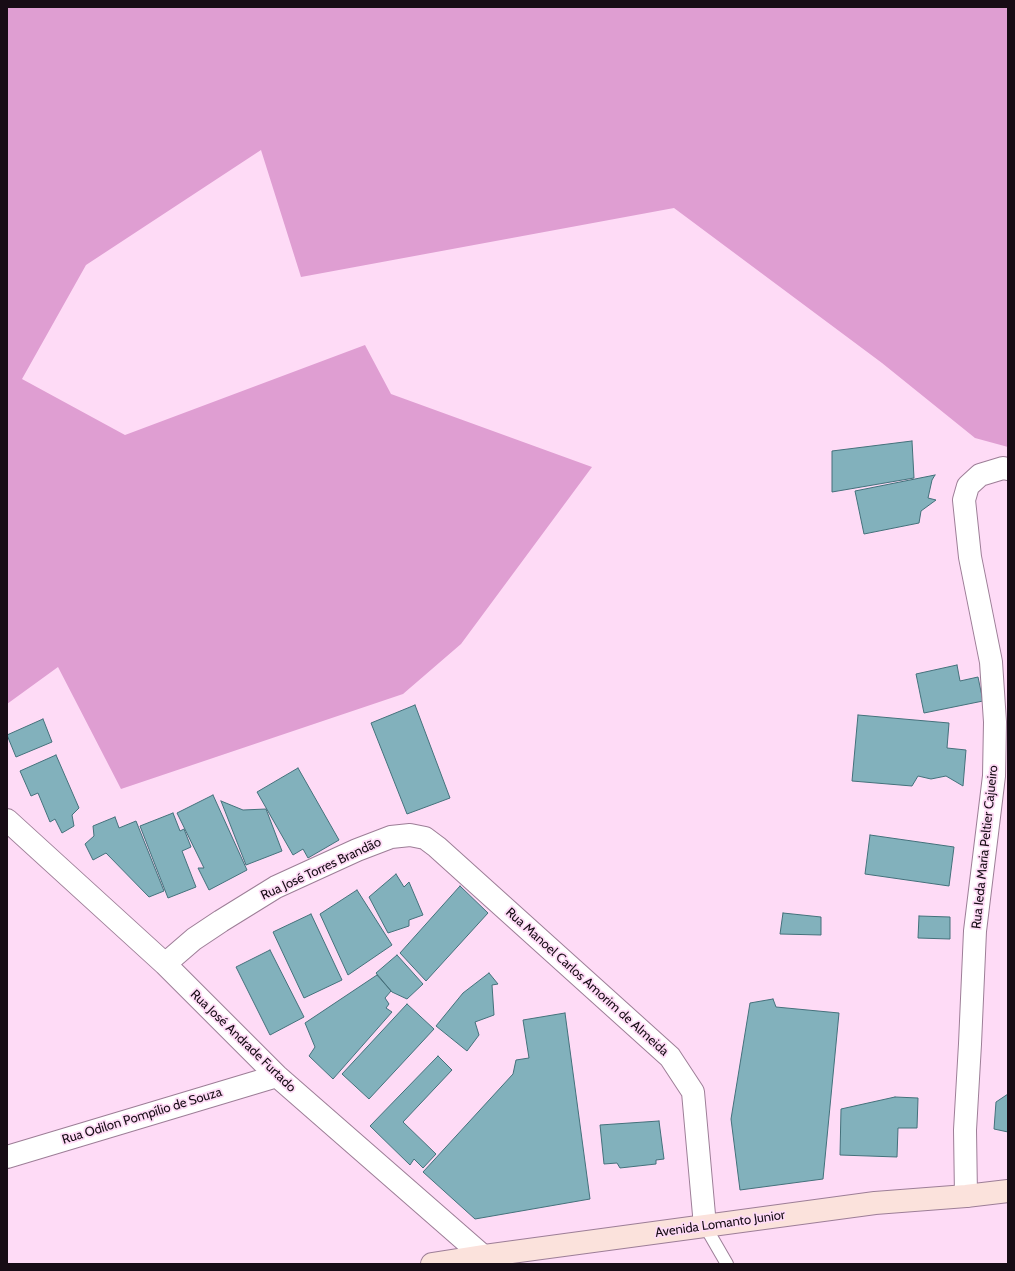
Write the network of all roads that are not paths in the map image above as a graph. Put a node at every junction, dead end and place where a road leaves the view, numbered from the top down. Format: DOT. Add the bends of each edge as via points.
graph roads {
  1 [pos="1008,469"];
  2 [pos="7,820"];
  3 [pos="425,838"];
  4 [pos="165,964"];
  5 [pos="276,1076"];
  6 [pos="7,1157"];
  7 [pos="1008,1191"];
  8 [pos="966,1196"];
  9 [pos="705,1226"];
  10 [pos="484,1256"];
  11 [pos="432,1264"];
  12 [pos="727,1264"];
  1 -- 8 [label="street, Rua Ieda Maria Peltier Cajueiro" via="1003,468 980,475 968,486 964,500 970,557 991,662 995,722 994,776 975,931 965,1130"];
  2 -- 4 [label="street, Rua José Andrade Furtado"];
  3 -- 4 [label="street, Rua José Torres Brandão" via="410,835 391,837 356,850 276,887 194,939"];
  3 -- 9 [label="street, Rua Manoel Carlos Amorim de Almeida" via="670,1057 693,1092"];
  4 -- 5 [label="street, Rua José Andrade Furtado"];
  5 -- 6 [label="street, Rua Odilon Pompílio de Souza"];
  5 -- 10 [label="street, Rua José Andrade Furtado"];
  7 -- 8 [label="main road, Avenida Lomanto Junior"];
  8 -- 9 [label="main road, Avenida Lomanto Junior" via="876,1202"];
  9 -- 10 [label="main road, Avenida Lomanto Junior"];
  9 -- 12 [label="lane"];
  10 -- 11 [label="main road, Avenida Lomanto Junior"];
}
